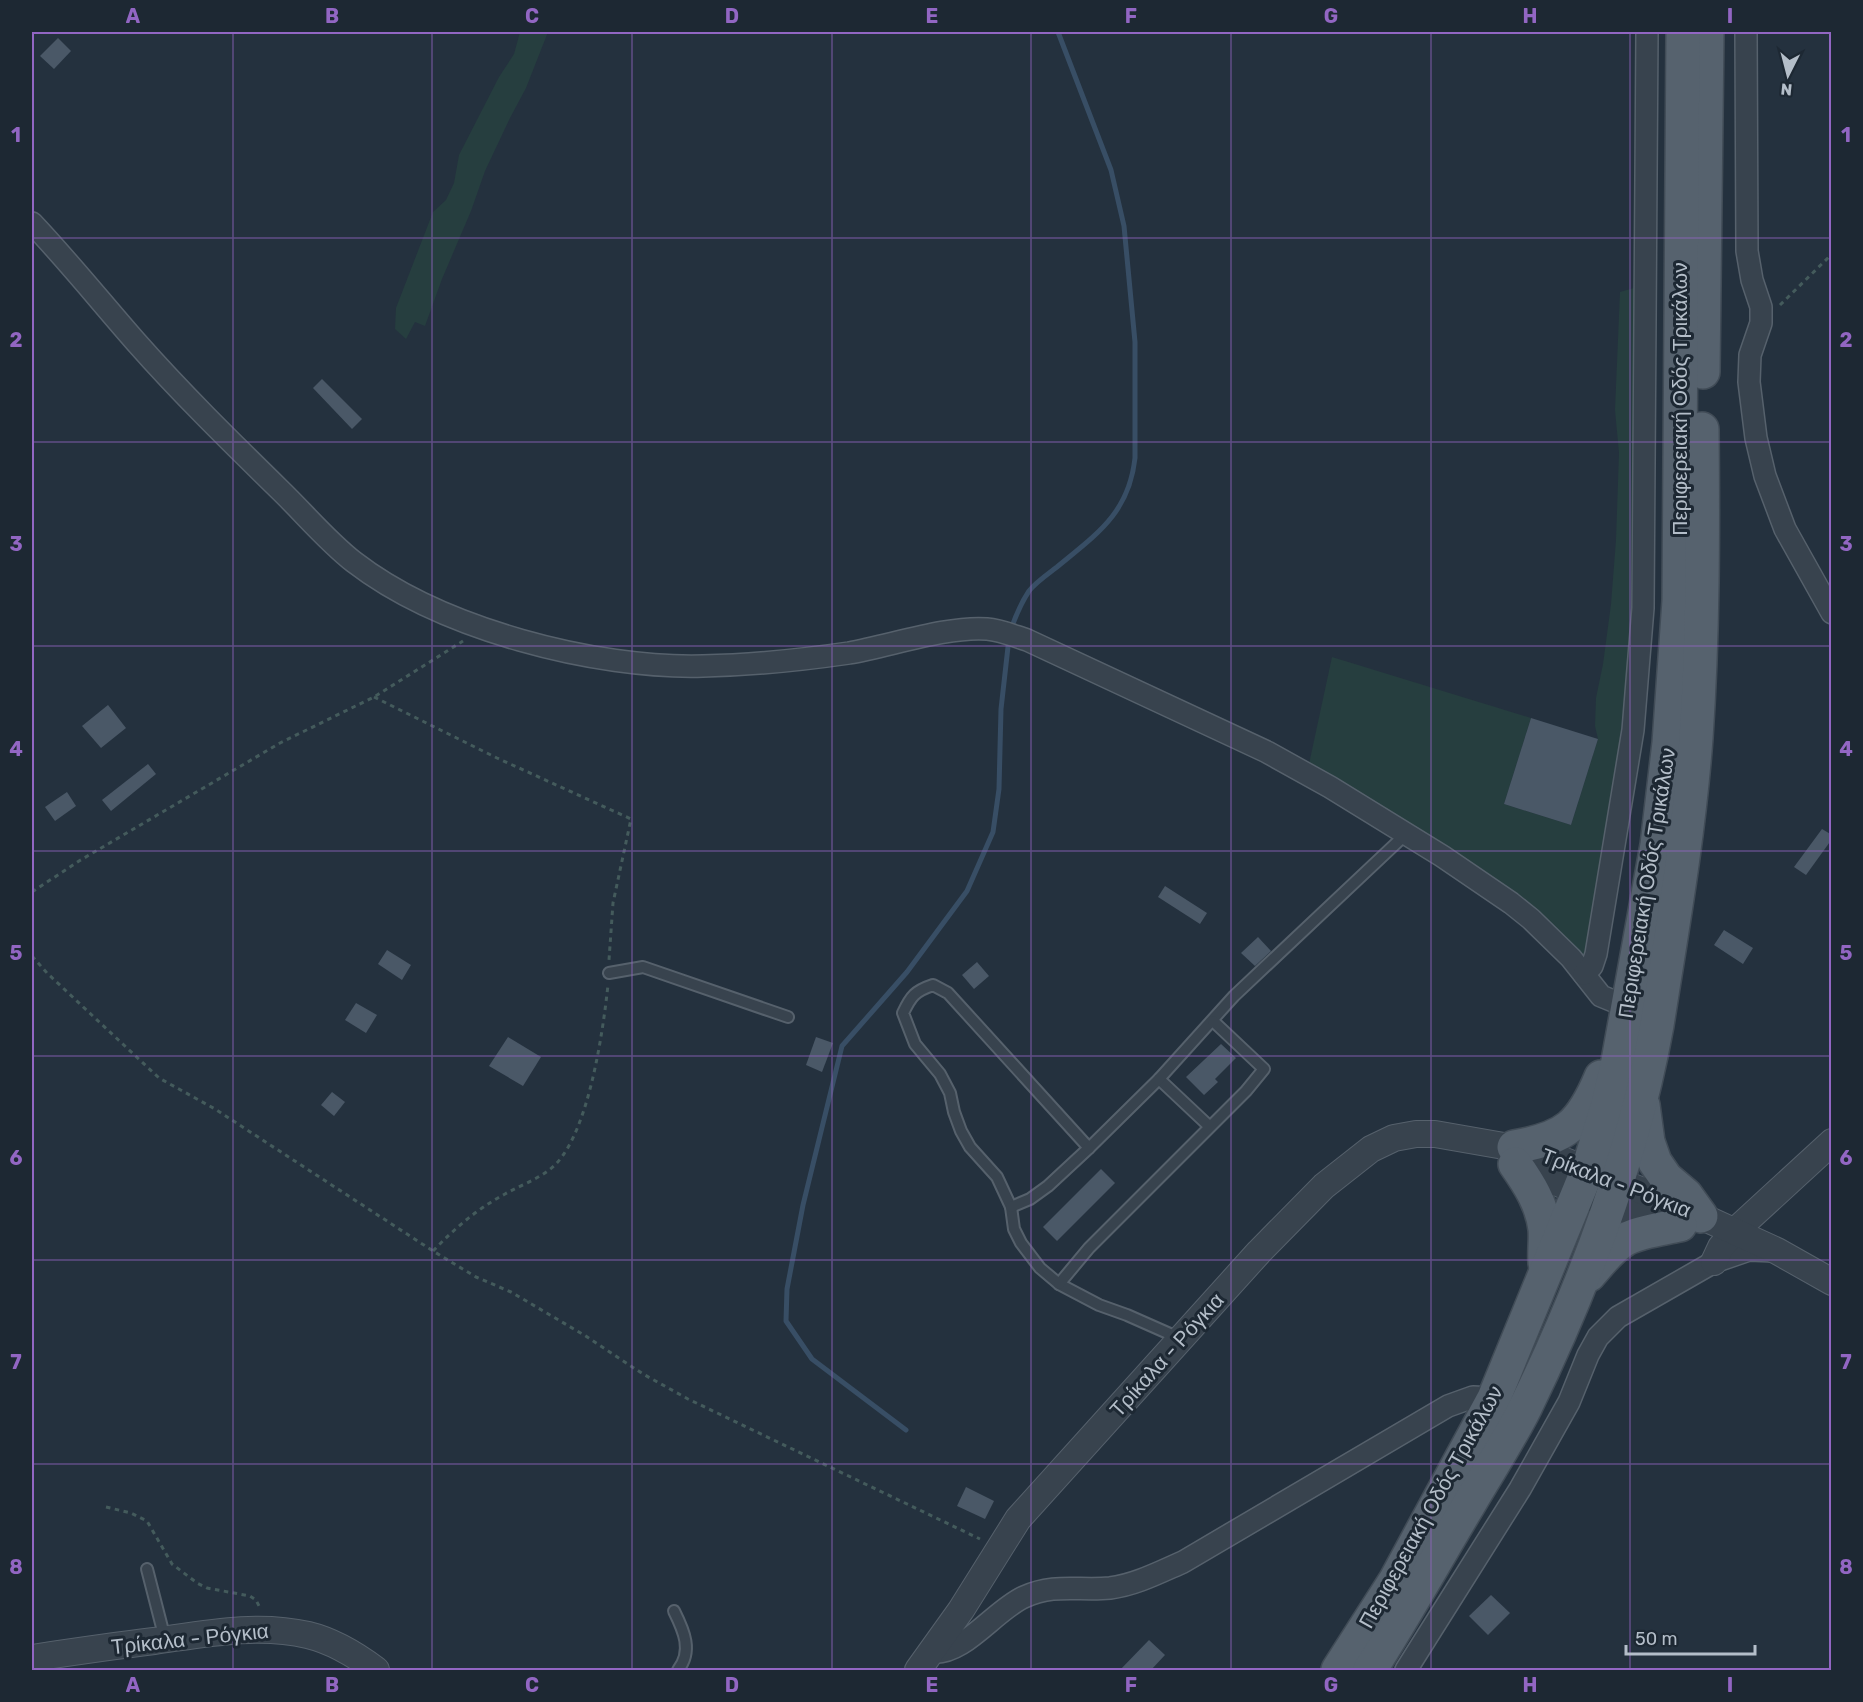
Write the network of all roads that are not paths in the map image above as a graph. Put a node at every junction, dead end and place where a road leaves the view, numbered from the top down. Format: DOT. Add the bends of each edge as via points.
graph roads {
  1 [pos="1647,32"];
  2 [pos="1683,32"];
  3 [pos="1707,32"];
  4 [pos="1746,32"];
  5 [pos="32,223"];
  6 [pos="1832,613"];
  7 [pos="1406,834"];
  8 [pos="609,973"];
  9 [pos="1584,974"];
  10 [pos="1627,1014"];
  11 [pos="788,1017"];
  12 [pos="1213,1021"];
  13 [pos="1159,1079"];
  14 [pos="1642,1091"];
  15 [pos="1209,1126"];
  16 [pos="1832,1142"];
  17 [pos="1089,1148"];
  18 [pos="1514,1156"];
  19 [pos="1598,1187"];
  20 [pos="1011,1207"];
  21 [pos="1708,1224"];
  22 [pos="1777,1251"];
  23 [pos="1714,1262"];
  24 [pos="1545,1270"];
  25 [pos="1832,1282"];
  26 [pos="1059,1284"];
  27 [pos="1579,1285"];
  28 [pos="1182,1339"];
  29 [pos="1494,1398"];
  30 [pos="147,1569"];
  31 [pos="674,1611"];
  32 [pos="165,1639"];
  33 [pos="32,1658"];
  34 [pos="925,1661"];
  35 [pos="376,1671"];
  36 [pos="678,1671"];
  37 [pos="1338,1671"];
  38 [pos="1370,1671"];
  39 [pos="1406,1671"];
  1 -- 9 [label="street" via="1641,649 1623,798 1596,954"];
  2 -- 10 [label="main road, Περιφερειακή Οδός Τρικάλων" via="1676,659 1657,845"];
  3 -- 14 [label="main road, Περιφερειακή Οδός Τρικάλων" via="1698,706 1669,952"];
  4 -- 6 [label="street" via="1747,251 1761,307 1761,323 1750,355 1756,438 1762,467 1785,529"];
  5 -- 7 [label="street" via="174,383 339,550 399,591 432,608 538,644 591,656 680,666 791,660 954,632 996,631 1027,640 1267,752"];
  7 -- 9 [label="street" via="1511,903"];
  7 -- 12 [label="lane" via="1234,996"];
  8 -- 11 [label="lane" via="643,967"];
  9 -- 10 [label="street" via="1601,996"];
  10 -- 18 [label="main road" via="1593,1095 1576,1122"];
  10 -- 19 [label="main road, Περιφερειακή Οδός Τρικάλων" via="1608,1104"];
  12 -- 13 [label="lane"];
  12 -- 15 [label="lane" via="1264,1069"];
  13 -- 15 [label="lane"];
  13 -- 17 [label="lane"];
  14 -- 19 [label="main road, Περιφερειακή Οδός Τρικάλων"];
  14 -- 21 [label="main road" via="1654,1162"];
  15 -- 26 [label="lane" via="1089,1248"];
  16 -- 21 [label="street"];
  17 -- 20 [label="lane" via="1039,1193"];
  17 -- 20 [label="lane" via="948,993 933,985 921,989 910,998 903,1013 915,1044 940,1074 951,1093 961,1131 997,1177"];
  18 -- 19 [label="street, Τρίκαλα - Ρόγκια"];
  18 -- 24 [label="main road" via="1537,1200 1545,1229"];
  18 -- 28 [label="street, Τρίκαλα - Ρόγκια" via="1480,1142 1435,1134 1394,1138 1371,1149 1324,1186 1259,1251"];
  19 -- 21 [label="street, Τρίκαλα - Ρόγκια"];
  19 -- 24 [label="main road, Περιφερειακή Οδός Τρικάλων"];
  19 -- 27 [label="main road, Περιφερειακή Οδός Τρικάλων"];
  20 -- 26 [label="lane" via="1021,1243 1040,1268"];
  21 -- 22 [label="street, Τρίκαλα - Ρόγκια"];
  21 -- 23 [label="street" via="1721,1247"];
  21 -- 27 [label="main road" via="1644,1233 1624,1240"];
  22 -- 23 [label="street" via="1749,1250"];
  22 -- 25 [label="street, Τρίκαλα - Ρόγκια"];
  23 -- 39 [label="street" via="1618,1317 1598,1336 1569,1402 1520,1489"];
  24 -- 29 [label="main road, Περιφερειακή Οδός Τρικάλων"];
  26 -- 28 [label="lane"];
  27 -- 38 [label="main road, Περιφερειακή Οδός Τρικάλων" via="1524,1410"];
  28 -- 34 [label="street, Τρίκαλα - Ρόγκια" via="1018,1519"];
  29 -- 34 [label="street" via="1473,1397 1448,1406 1183,1562 1113,1588 1039,1591 998,1613 953,1648"];
  29 -- 37 [label="main road, Περιφερειακή Οδός Τρικάλων" via="1395,1581"];
  30 -- 32 [label="lane"];
  31 -- 36 [label="lane" via="685,1632 687,1647"];
  32 -- 33 [label="street, Τρίκαλα - Ρόγκια"];
  32 -- 35 [label="street, Τρίκαλα - Ρόγκια" via="235,1630 298,1633 355,1655"];
}
